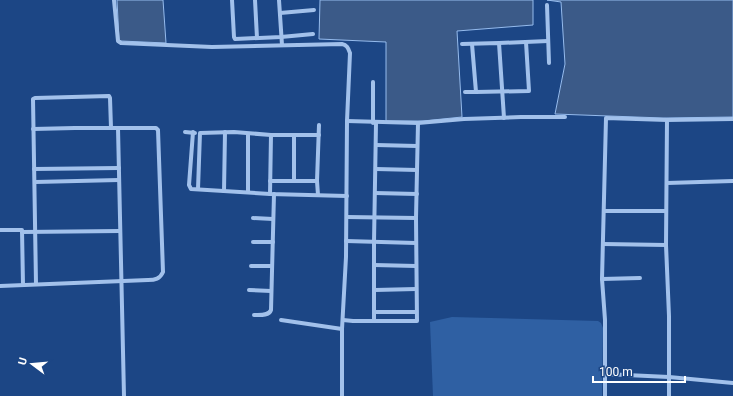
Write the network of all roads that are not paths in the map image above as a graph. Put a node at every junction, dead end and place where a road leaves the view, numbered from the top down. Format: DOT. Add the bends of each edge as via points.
graph roads {
  1 [pos="114,0"];
  2 [pos="232,0"];
  3 [pos="255,0"];
  4 [pos="279,0"];
  5 [pos="547,5"];
  6 [pos="314,10"];
  7 [pos="280,13"];
  8 [pos="313,34"];
  9 [pos="281,37"];
  10 [pos="257,38"];
  11 [pos="548,41"];
  12 [pos="526,42"];
  13 [pos="500,43"];
  14 [pos="462,44"];
  15 [pos="472,44"];
  16 [pos="282,45"];
  17 [pos="549,63"];
  18 [pos="373,82"];
  19 [pos="502,91"];
  20 [pos="465,92"];
  21 [pos="476,92"];
  22 [pos="565,117"];
  23 [pos="504,118"];
  24 [pos="733,119"];
  25 [pos="668,120"];
  26 [pos="348,122"];
  27 [pos="374,123"];
  28 [pos="418,123"];
  29 [pos="319,125"];
  30 [pos="111,128"];
  31 [pos="118,128"];
  32 [pos="33,129"];
  33 [pos="185,132"];
  34 [pos="193,132"];
  35 [pos="225,132"];
  36 [pos="200,133"];
  37 [pos="248,134"];
  38 [pos="271,135"];
  39 [pos="294,135"];
  40 [pos="319,135"];
  41 [pos="376,145"];
  42 [pos="417,146"];
  43 [pos="119,168"];
  44 [pos="34,169"];
  45 [pos="376,169"];
  46 [pos="417,170"];
  47 [pos="119,180"];
  48 [pos="270,180"];
  49 [pos="294,180"];
  50 [pos="733,181"];
  51 [pos="34,182"];
  52 [pos="318,182"];
  53 [pos="667,183"];
  54 [pos="198,189"];
  55 [pos="224,191"];
  56 [pos="248,192"];
  57 [pos="272,194"];
  58 [pos="375,194"];
  59 [pos="417,194"];
  60 [pos="318,195"];
  61 [pos="347,196"];
  62 [pos="604,211"];
  63 [pos="666,211"];
  64 [pos="347,217"];
  65 [pos="374,217"];
  66 [pos="253,218"];
  67 [pos="416,218"];
  68 [pos="273,219"];
  69 [pos="0,230"];
  70 [pos="120,231"];
  71 [pos="22,232"];
  72 [pos="35,232"];
  73 [pos="346,241"];
  74 [pos="253,242"];
  75 [pos="273,242"];
  76 [pos="374,242"];
  77 [pos="416,242"];
  78 [pos="603,244"];
  79 [pos="666,245"];
  80 [pos="374,265"];
  81 [pos="251,266"];
  82 [pos="272,266"];
  83 [pos="416,266"];
  84 [pos="640,278"];
  85 [pos="602,279"];
  86 [pos="121,281"];
  87 [pos="36,284"];
  88 [pos="23,285"];
  89 [pos="0,286"];
  90 [pos="249,290"];
  91 [pos="374,290"];
  92 [pos="416,290"];
  93 [pos="272,291"];
  94 [pos="374,312"];
  95 [pos="416,312"];
  96 [pos="254,315"];
  97 [pos="281,320"];
  98 [pos="343,320"];
  99 [pos="374,321"];
  100 [pos="342,330"];
  101 [pos="605,374"];
  102 [pos="669,377"];
  103 [pos="733,383"];
  104 [pos="124,396"];
  105 [pos="342,396"];
  106 [pos="605,396"];
  107 [pos="669,396"];
  1 -- 16 [label="street" via="118,40 121,43 212,47"];
  2 -- 10 [label="street" via="235,39"];
  3 -- 10 [label="street"];
  4 -- 7 [label="street"];
  5 -- 11 [label="street"];
  6 -- 7 [label="street"];
  7 -- 9 [label="street"];
  8 -- 9 [label="street"];
  9 -- 10 [label="street"];
  9 -- 16 [label="street"];
  11 -- 12 [label="street"];
  11 -- 17 [label="street"];
  12 -- 13 [label="street"];
  12 -- 19 [label="street" via="529,90"];
  13 -- 15 [label="street"];
  13 -- 19 [label="street"];
  14 -- 15 [label="street"];
  15 -- 21 [label="street"];
  16 -- 26 [label="street" via="346,45 350,53"];
  18 -- 27 [label="street"];
  19 -- 21 [label="street"];
  19 -- 23 [label="street"];
  20 -- 21 [label="street"];
  22 -- 23 [label="street"];
  23 -- 28 [label="street"];
  24 -- 25 [label="street"];
  25 -- 53 [label="street"];
  25 -- 62 [label="street" via="606,118"];
  26 -- 27 [label="street"];
  26 -- 61 [label="street"];
  27 -- 28 [label="street"];
  27 -- 41 [label="street"];
  28 -- 42 [label="street"];
  29 -- 40 [label="street"];
  30 -- 31 [label="street"];
  30 -- 32 [label="street"];
  30 -- 32 [label="street" via="110,97 89,96 33,98"];
  31 -- 43 [label="street"];
  31 -- 86 [label="street" via="158,130 162,272 160,277 154,280"];
  32 -- 44 [label="street"];
  33 -- 34 [label="street"];
  34 -- 36 [label="street"];
  34 -- 54 [label="street" via="188,185 191,189"];
  35 -- 36 [label="street"];
  35 -- 37 [label="street"];
  35 -- 55 [label="street"];
  36 -- 54 [label="street"];
  37 -- 38 [label="street"];
  37 -- 56 [label="street"];
  38 -- 39 [label="street"];
  38 -- 48 [label="street"];
  39 -- 40 [label="street"];
  39 -- 49 [label="street"];
  40 -- 52 [label="street"];
  41 -- 42 [label="street"];
  41 -- 45 [label="street"];
  42 -- 46 [label="street"];
  43 -- 44 [label="street"];
  43 -- 47 [label="street"];
  44 -- 51 [label="street"];
  45 -- 46 [label="street"];
  45 -- 58 [label="street"];
  46 -- 59 [label="street"];
  47 -- 51 [label="street"];
  47 -- 70 [label="street"];
  48 -- 49 [label="street"];
  48 -- 57 [label="street"];
  49 -- 52 [label="street"];
  50 -- 53 [label="street"];
  51 -- 72 [label="street"];
  52 -- 60 [label="street"];
  53 -- 63 [label="street"];
  54 -- 55 [label="street"];
  55 -- 56 [label="street"];
  56 -- 57 [label="street"];
  57 -- 60 [label="street"];
  57 -- 68 [label="street"];
  58 -- 59 [label="street"];
  58 -- 65 [label="street"];
  59 -- 67 [label="street"];
  60 -- 61 [label="street"];
  61 -- 64 [label="street"];
  62 -- 63 [label="street"];
  62 -- 78 [label="street"];
  63 -- 79 [label="street"];
  64 -- 65 [label="street"];
  64 -- 73 [label="street"];
  65 -- 67 [label="street"];
  65 -- 76 [label="street"];
  66 -- 68 [label="street"];
  67 -- 77 [label="street"];
  68 -- 75 [label="street"];
  69 -- 71 [label="street"];
  70 -- 72 [label="street"];
  70 -- 86 [label="street"];
  71 -- 72 [label="street"];
  71 -- 88 [label="street"];
  72 -- 87 [label="street"];
  73 -- 76 [label="street"];
  73 -- 98 [label="street"];
  74 -- 75 [label="street"];
  75 -- 82 [label="street"];
  76 -- 77 [label="street"];
  76 -- 80 [label="street"];
  77 -- 83 [label="street"];
  78 -- 79 [label="street"];
  78 -- 85 [label="street"];
  79 -- 102 [label="street"];
  80 -- 83 [label="street"];
  80 -- 91 [label="street"];
  81 -- 82 [label="street"];
  82 -- 93 [label="street"];
  83 -- 92 [label="street"];
  84 -- 85 [label="street"];
  85 -- 101 [label="street"];
  86 -- 87 [label="street"];
  86 -- 104 [label="street"];
  87 -- 88 [label="street"];
  88 -- 89 [label="street"];
  90 -- 93 [label="street"];
  91 -- 92 [label="street"];
  91 -- 94 [label="street"];
  92 -- 95 [label="street"];
  93 -- 96 [label="street" via="271,312"];
  94 -- 95 [label="street"];
  94 -- 99 [label="street"];
  95 -- 99 [label="street" via="417,321"];
  97 -- 100 [label="street"];
  98 -- 99 [label="street"];
  98 -- 100 [label="street"];
  100 -- 105 [label="street"];
  101 -- 102 [label="street"];
  101 -- 106 [label="street"];
  102 -- 103 [label="street"];
  102 -- 107 [label="street"];
}
